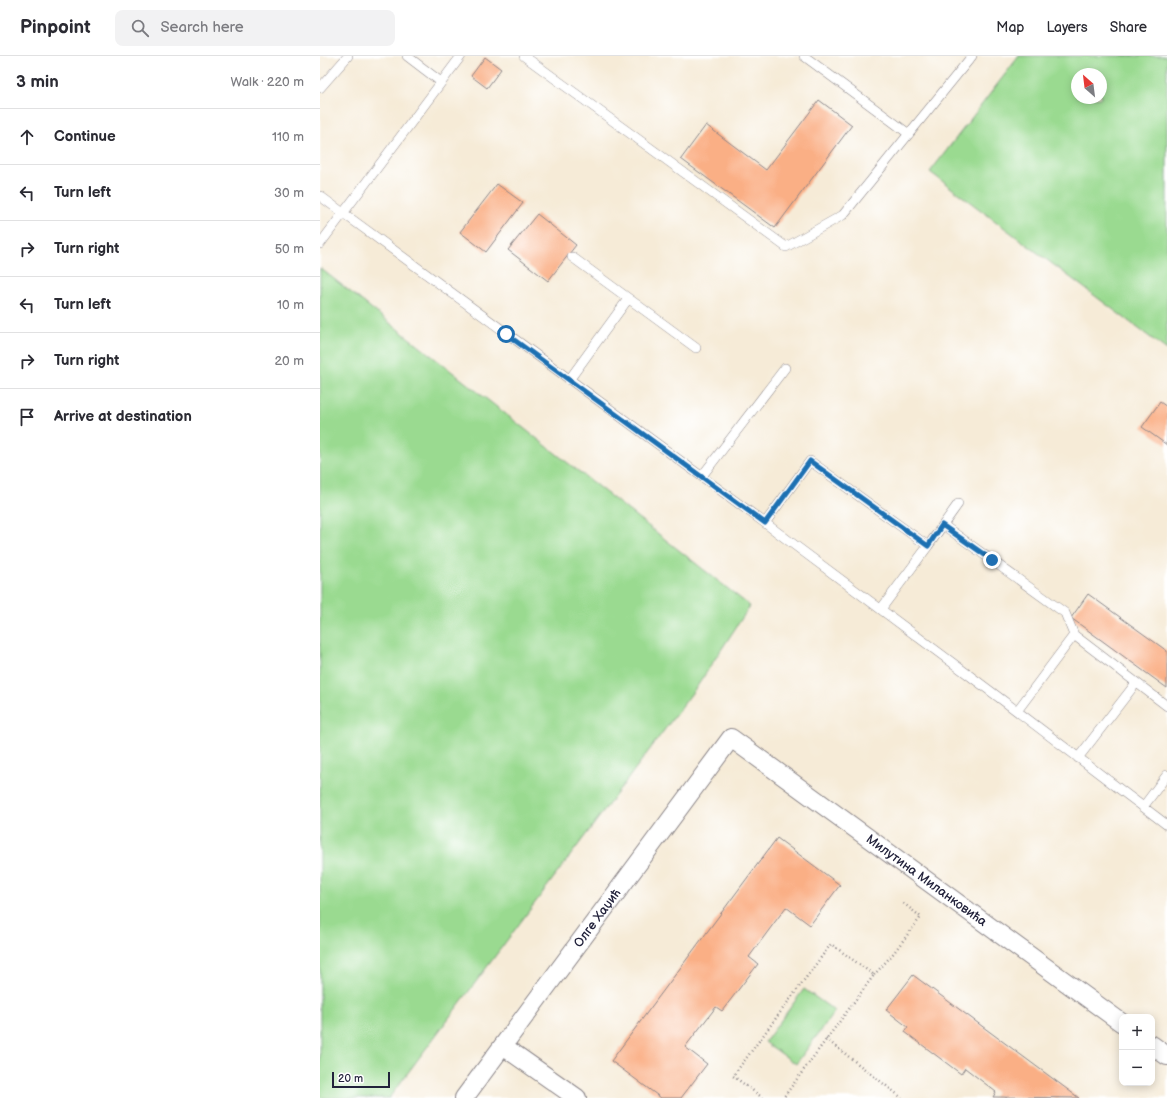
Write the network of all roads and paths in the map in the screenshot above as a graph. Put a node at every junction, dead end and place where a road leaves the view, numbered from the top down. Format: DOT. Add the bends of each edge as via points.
graph roads {
  1 [pos="348,56"];
  2 [pos="407,56"];
  3 [pos="461,56"];
  4 [pos="524,56"];
  5 [pos="804,56"];
  6 [pos="972,56"];
  7 [pos="441,82"];
  8 [pos="320,88"];
  9 [pos="909,134"];
  10 [pos="320,196"];
  11 [pos="343,213"];
  12 [pos="320,244"];
  13 [pos="572,257"];
  14 [pos="628,299"];
  15 [pos="696,348"];
  16 [pos="785,368"];
  17 [pos="569,380"];
  18 [pos="702,476"];
  19 [pos="958,504"];
  20 [pos="765,523"];
  21 [pos="942,525"];
  22 [pos="928,546"];
  23 [pos="881,610"];
  24 [pos="1074,635"];
  25 [pos="1136,683"];
  26 [pos="1167,706"];
  27 [pos="1016,711"];
  28 [pos="731,738"];
  29 [pos="1078,758"];
  30 [pos="1167,775"];
  31 [pos="1143,807"];
  32 [pos="1167,825"];
  33 [pos="902,902"];
  34 [pos="874,975"];
  35 [pos="1119,1021"];
  36 [pos="826,1039"];
  37 [pos="502,1046"];
  38 [pos="1155,1047"];
  39 [pos="1167,1056"];
  40 [pos="464,1098"];
  41 [pos="577,1098"];
  42 [pos="763,1098"];
  43 [pos="783,1098"];
  44 [pos="902,1098"];
  1 -- 8 [label="lane"];
  2 -- 7 [label="lane"];
  3 -- 7 [label="lane"];
  4 -- 9 [label="lane" via="786,247 843,215"];
  5 -- 9 [label="lane"];
  6 -- 9 [label="lane"];
  7 -- 11 [label="lane"];
  10 -- 11 [label="lane"];
  11 -- 12 [label="lane"];
  11 -- 17 [label="lane"];
  13 -- 14 [label="lane"];
  14 -- 15 [label="lane"];
  14 -- 17 [label="lane"];
  16 -- 18 [label="lane"];
  17 -- 18 [label="lane"];
  18 -- 20 [label="lane"];
  19 -- 21 [label="lane"];
  20 -- 22 [label="lane" via="810,461"];
  20 -- 23 [label="lane"];
  21 -- 22 [label="lane"];
  21 -- 24 [label="lane" via="1065,612"];
  22 -- 23 [label="lane"];
  23 -- 27 [label="lane"];
  24 -- 25 [label="lane"];
  24 -- 27 [label="lane"];
  25 -- 26 [label="lane"];
  25 -- 29 [label="lane"];
  27 -- 29 [label="lane"];
  28 -- 35 [label="street, Милутина Миланковића"];
  28 -- 37 [label="street, Олге Хаџић"];
  29 -- 31 [label="lane"];
  30 -- 31 [label="lane"];
  31 -- 32 [label="lane"];
  33 -- 34 [label="path" via="921,917"];
  34 -- 36 [label="path"];
  34 -- 42 [label="path" via="831,944 733,1076"];
  36 -- 43 [label="path"];
  36 -- 44 [label="path"];
  37 -- 40 [label="street, Олге Хаџић"];
  37 -- 41 [label="street"];
  38 -- 39 [label="street"];
}
